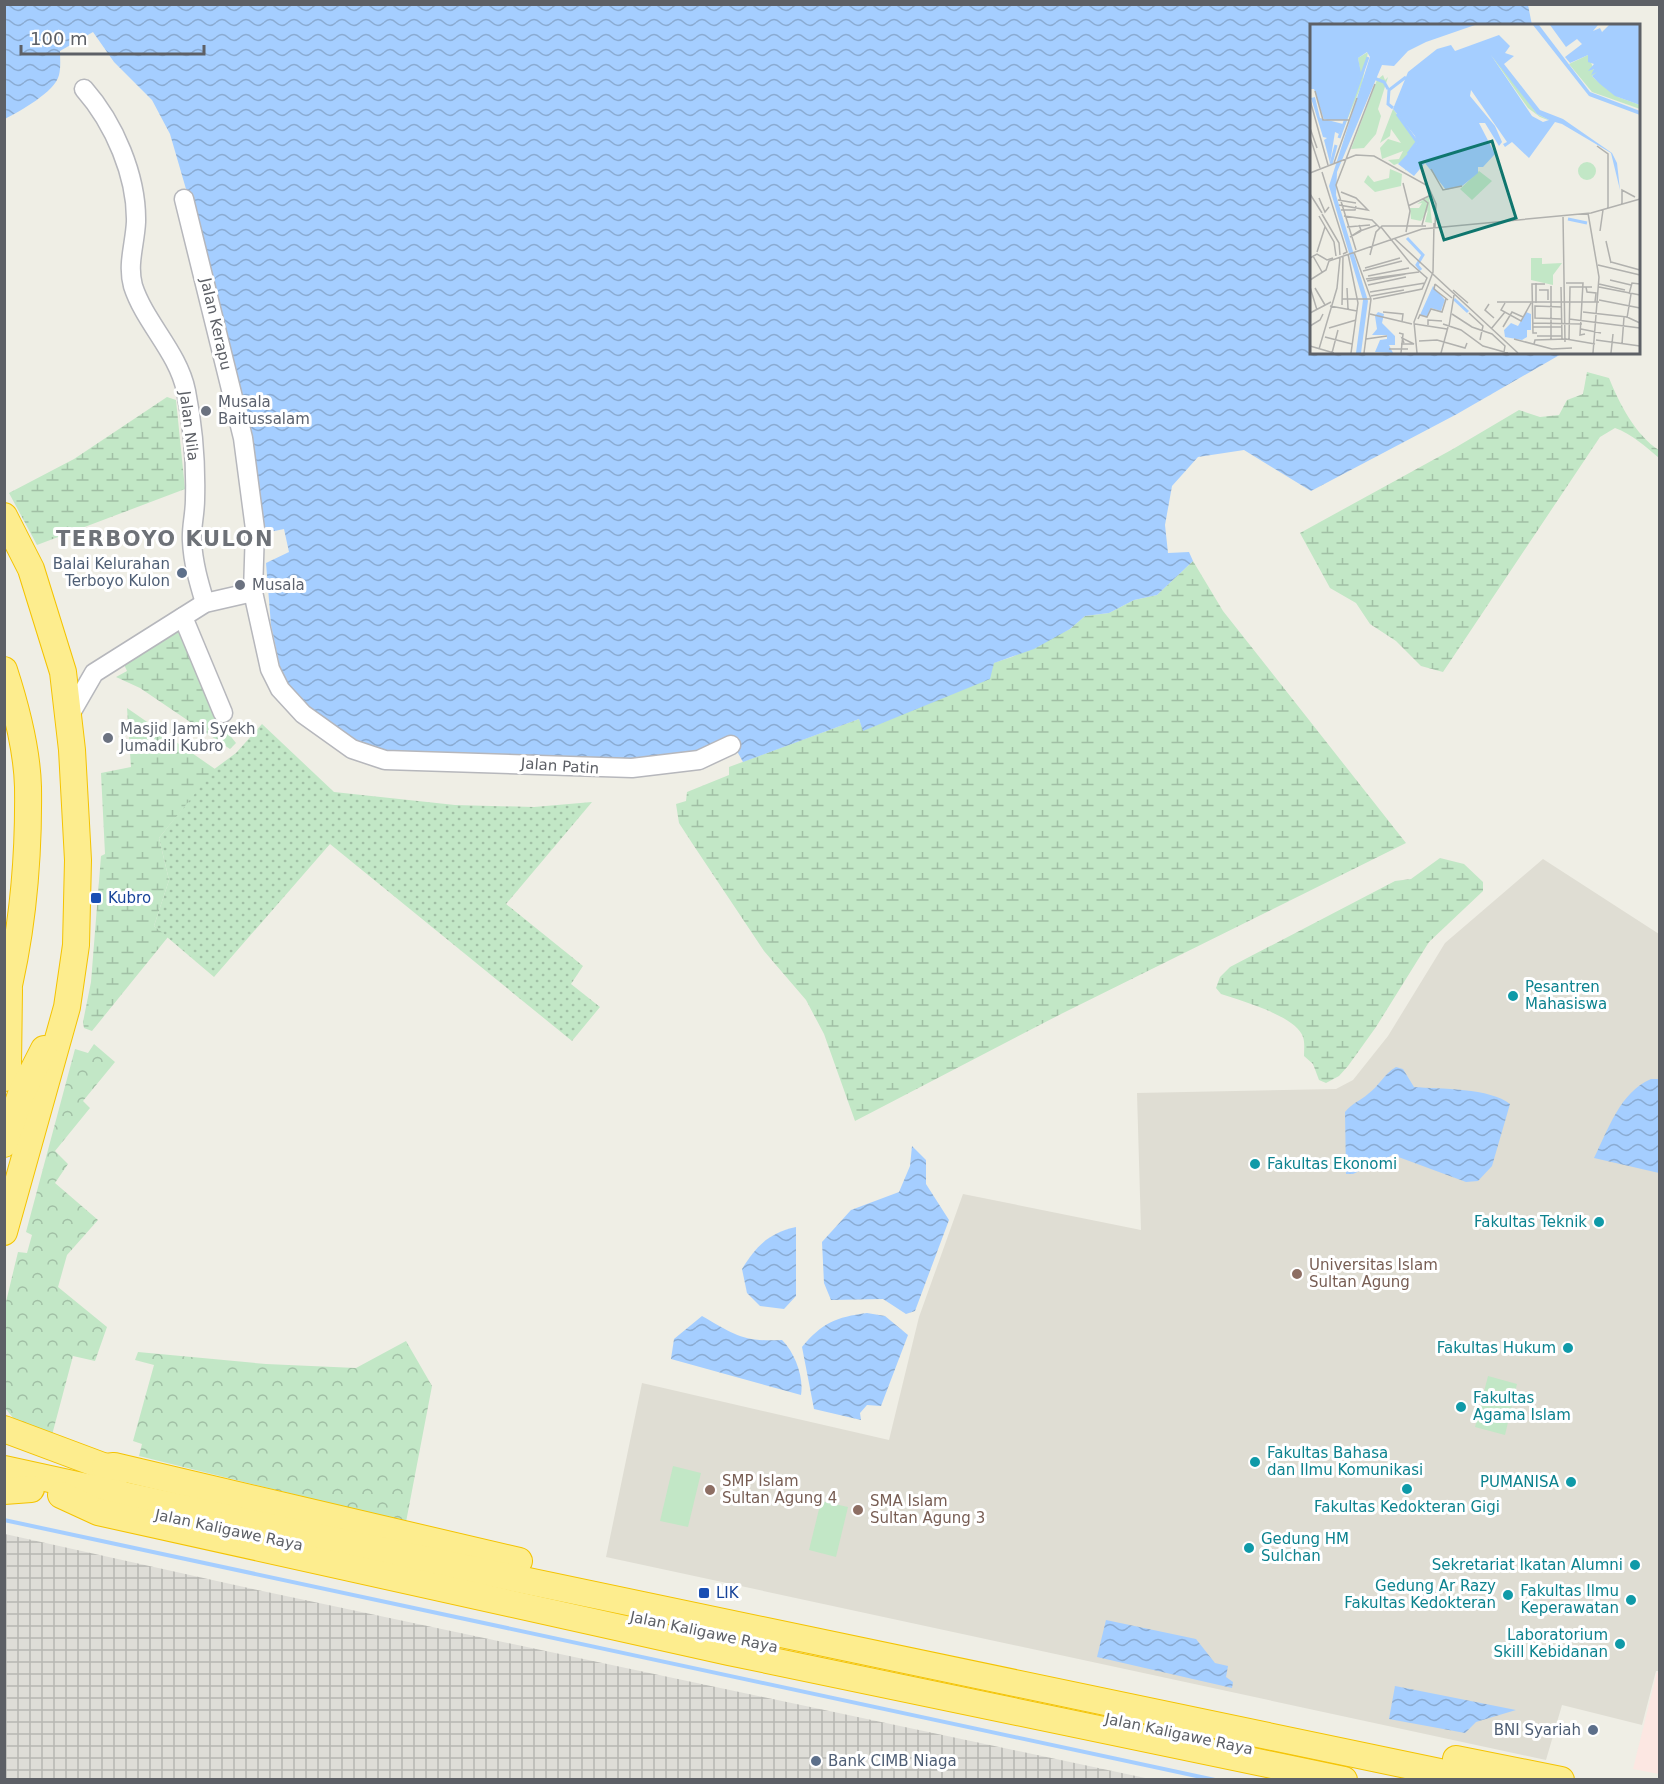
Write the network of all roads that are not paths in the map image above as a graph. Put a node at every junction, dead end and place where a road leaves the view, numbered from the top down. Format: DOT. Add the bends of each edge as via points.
graph roads {
  1 [pos="84,89"];
  2 [pos="184,199"];
  3 [pos="4,516"];
  4 [pos="253,592"];
  5 [pos="205,603"];
  6 [pos="183,617"];
  7 [pos="4,670"];
  8 [pos="63,672"];
  9 [pos="94,673"];
  10 [pos="223,713"];
  11 [pos="69,718"];
  12 [pos="13,734"];
  13 [pos="730,745"];
  14 [pos="385,760"];
  15 [pos="7,997"];
  16 [pos="67,1007"];
  17 [pos="11,1079"];
  18 [pos="4,1144"];
  19 [pos="4,1232"];
  20 [pos="4,1429"];
  21 [pos="105,1467"];
  22 [pos="4,1469"];
  23 [pos="4,1482"];
  24 [pos="32,1489"];
  25 [pos="4,1491"];
  26 [pos="61,1495"];
  27 [pos="265,1526"];
  28 [pos="1284,1741"];
  29 [pos="1344,1779"];
  30 [pos="1404,1779"];
  31 [pos="1478,1779"];
  32 [pos="1561,1779"];
  1 -- 5 [label="street, Jalan Nila" via="106,118 119,147 134,201 136,223 130,257 133,286 176,363 186,390 196,482 192,540 195,570"];
  2 -- 4 [label="street, Jalan Kerapu" via="243,438 255,529"];
  3 -- 8 [label="highway" via="30,569"];
  4 -- 5 [label="street"];
  4 -- 14 [label="street, Jalan Kerapu" via="270,669 280,689 303,714 352,748"];
  5 -- 6 [label="street"];
  6 -- 9 [label="street"];
  6 -- 10 [label="street"];
  7 -- 12 [label="highway"];
  8 -- 9 [label="street"];
  8 -- 11 [label="highway"];
  9 -- 11 [label="street"];
  11 -- 16 [label="highway" via="78,860 75,945"];
  12 -- 15 [label="highway" via="28,786 18,948"];
  13 -- 14 [label="street, Jalan Patin" via="699,760 622,768"];
  15 -- 17 [label="highway"];
  16 -- 17 [label="highway"];
  16 -- 19 [label="highway"];
  17 -- 18 [label="highway"];
  20 -- 21 [label="highway"];
  21 -- 27 [label="highway"];
  21 -- 28 [label="highway" via="192,1484"];
  22 -- 27 [label="highway"];
  23 -- 24 [label="highway, Jalan Kaligawe Raya"];
  24 -- 25 [label="highway"];
  24 -- 26 [label="highway, Jalan Kaligawe Raya"];
  26 -- 28 [label="highway, Jalan Kaligawe Raya"];
  26 -- 29 [label="highway" via="98,1512 702,1646"];
  27 -- 28 [label="highway, Jalan Kaligawe Raya"];
  28 -- 30 [label="highway, Jalan Kaligawe Raya"];
  28 -- 31 [label="highway, Jalan Kaligawe Raya"];
  28 -- 32 [label="highway"];
}
